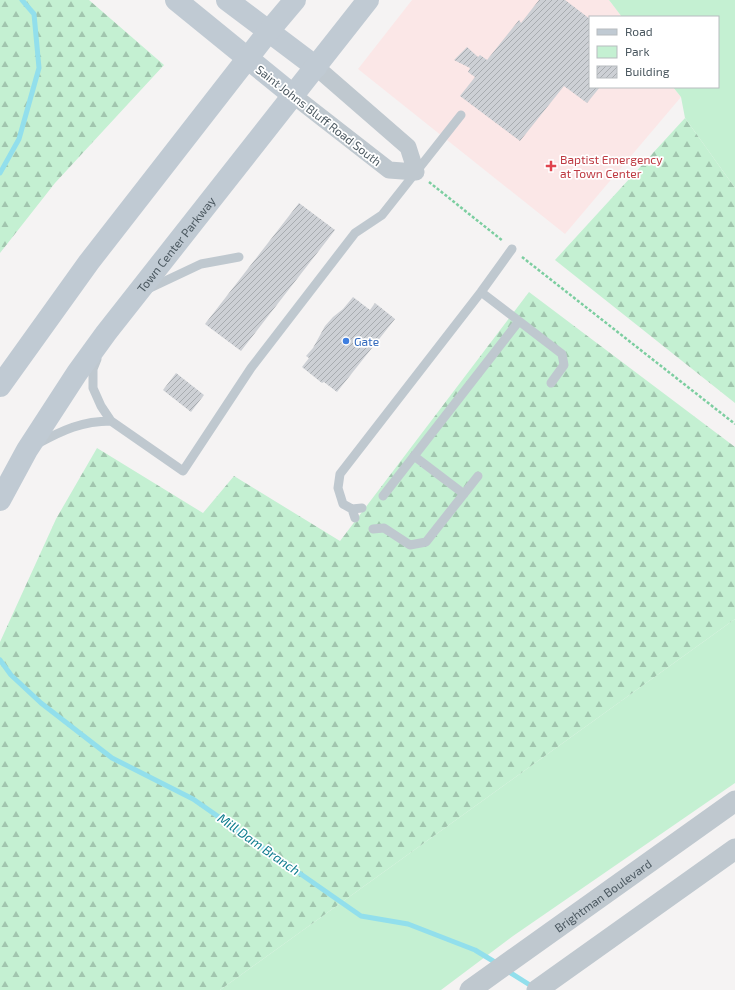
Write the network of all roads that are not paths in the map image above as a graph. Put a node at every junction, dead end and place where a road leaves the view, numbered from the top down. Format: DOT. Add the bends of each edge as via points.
graph roads {
  1 [pos="176,0"];
  2 [pos="227,0"];
  3 [pos="296,0"];
  4 [pos="368,0"];
  5 [pos="268,32"];
  6 [pos="247,59"];
  7 [pos="316,67"];
  8 [pos="294,96"];
  9 [pos="461,115"];
  10 [pos="416,172"];
  11 [pos="512,249"];
  12 [pos="239,256"];
  13 [pos="481,292"];
  14 [pos="136,294"];
  15 [pos="519,321"];
  16 [pos="106,333"];
  17 [pos="551,383"];
  18 [pos="0,386"];
  19 [pos="111,421"];
  20 [pos="27,450"];
  21 [pos="414,456"];
  22 [pos="478,476"];
  23 [pos="464,494"];
  24 [pos="383,496"];
  25 [pos="0,500"];
  26 [pos="362,508"];
  27 [pos="380,518"];
  28 [pos="384,528"];
  29 [pos="373,529"];
  30 [pos="735,801"];
  31 [pos="735,849"];
  32 [pos="470,990"];
  33 [pos="537,990"];
  1 -- 6 [label="main road, Saint Johns Bluff Road South"];
  2 -- 5 [label="main road"];
  3 -- 5 [label="main road"];
  4 -- 7 [label="main road, Town Center Parkway"];
  5 -- 6 [label="main road"];
  5 -- 7 [label="main road"];
  6 -- 8 [label="main road, Saint Johns Bluff Road South"];
  6 -- 18 [label="main road" via="89,262"];
  7 -- 8 [label="main road, Town Center Parkway"];
  7 -- 10 [label="street" via="408,147"];
  8 -- 10 [label="street, Saint Johns Bluff Road South" via="390,170"];
  8 -- 14 [label="main road, Town Center Parkway"];
  9 -- 10 [label="lane"];
  10 -- 19 [label="lane" via="382,215 355,233 251,368 183,471"];
  11 -- 13 [label="lane"];
  12 -- 14 [label="lane" via="201,264"];
  13 -- 15 [label="lane"];
  13 -- 26 [label="lane" via="340,474 338,488 343,504 353,514"];
  14 -- 16 [label="main road, Town Center Parkway"];
  15 -- 17 [label="lane" via="562,354 564,365"];
  15 -- 21 [label="lane"];
  16 -- 19 [label="lane" via="93,369 93,388"];
  16 -- 20 [label="main road, Town Center Parkway"];
  19 -- 20 [label="lane" via="95,421 77,426"];
  20 -- 25 [label="main road, Town Center Parkway"];
  21 -- 23 [label="lane"];
  21 -- 24 [label="lane"];
  22 -- 23 [label="lane"];
  23 -- 28 [label="lane" via="426,542 410,545"];
  27 -- 28 [label="lane"];
  28 -- 29 [label="lane"];
  30 -- 32 [label="street, Brightman Boulevard"];
  31 -- 33 [label="street"];
}
